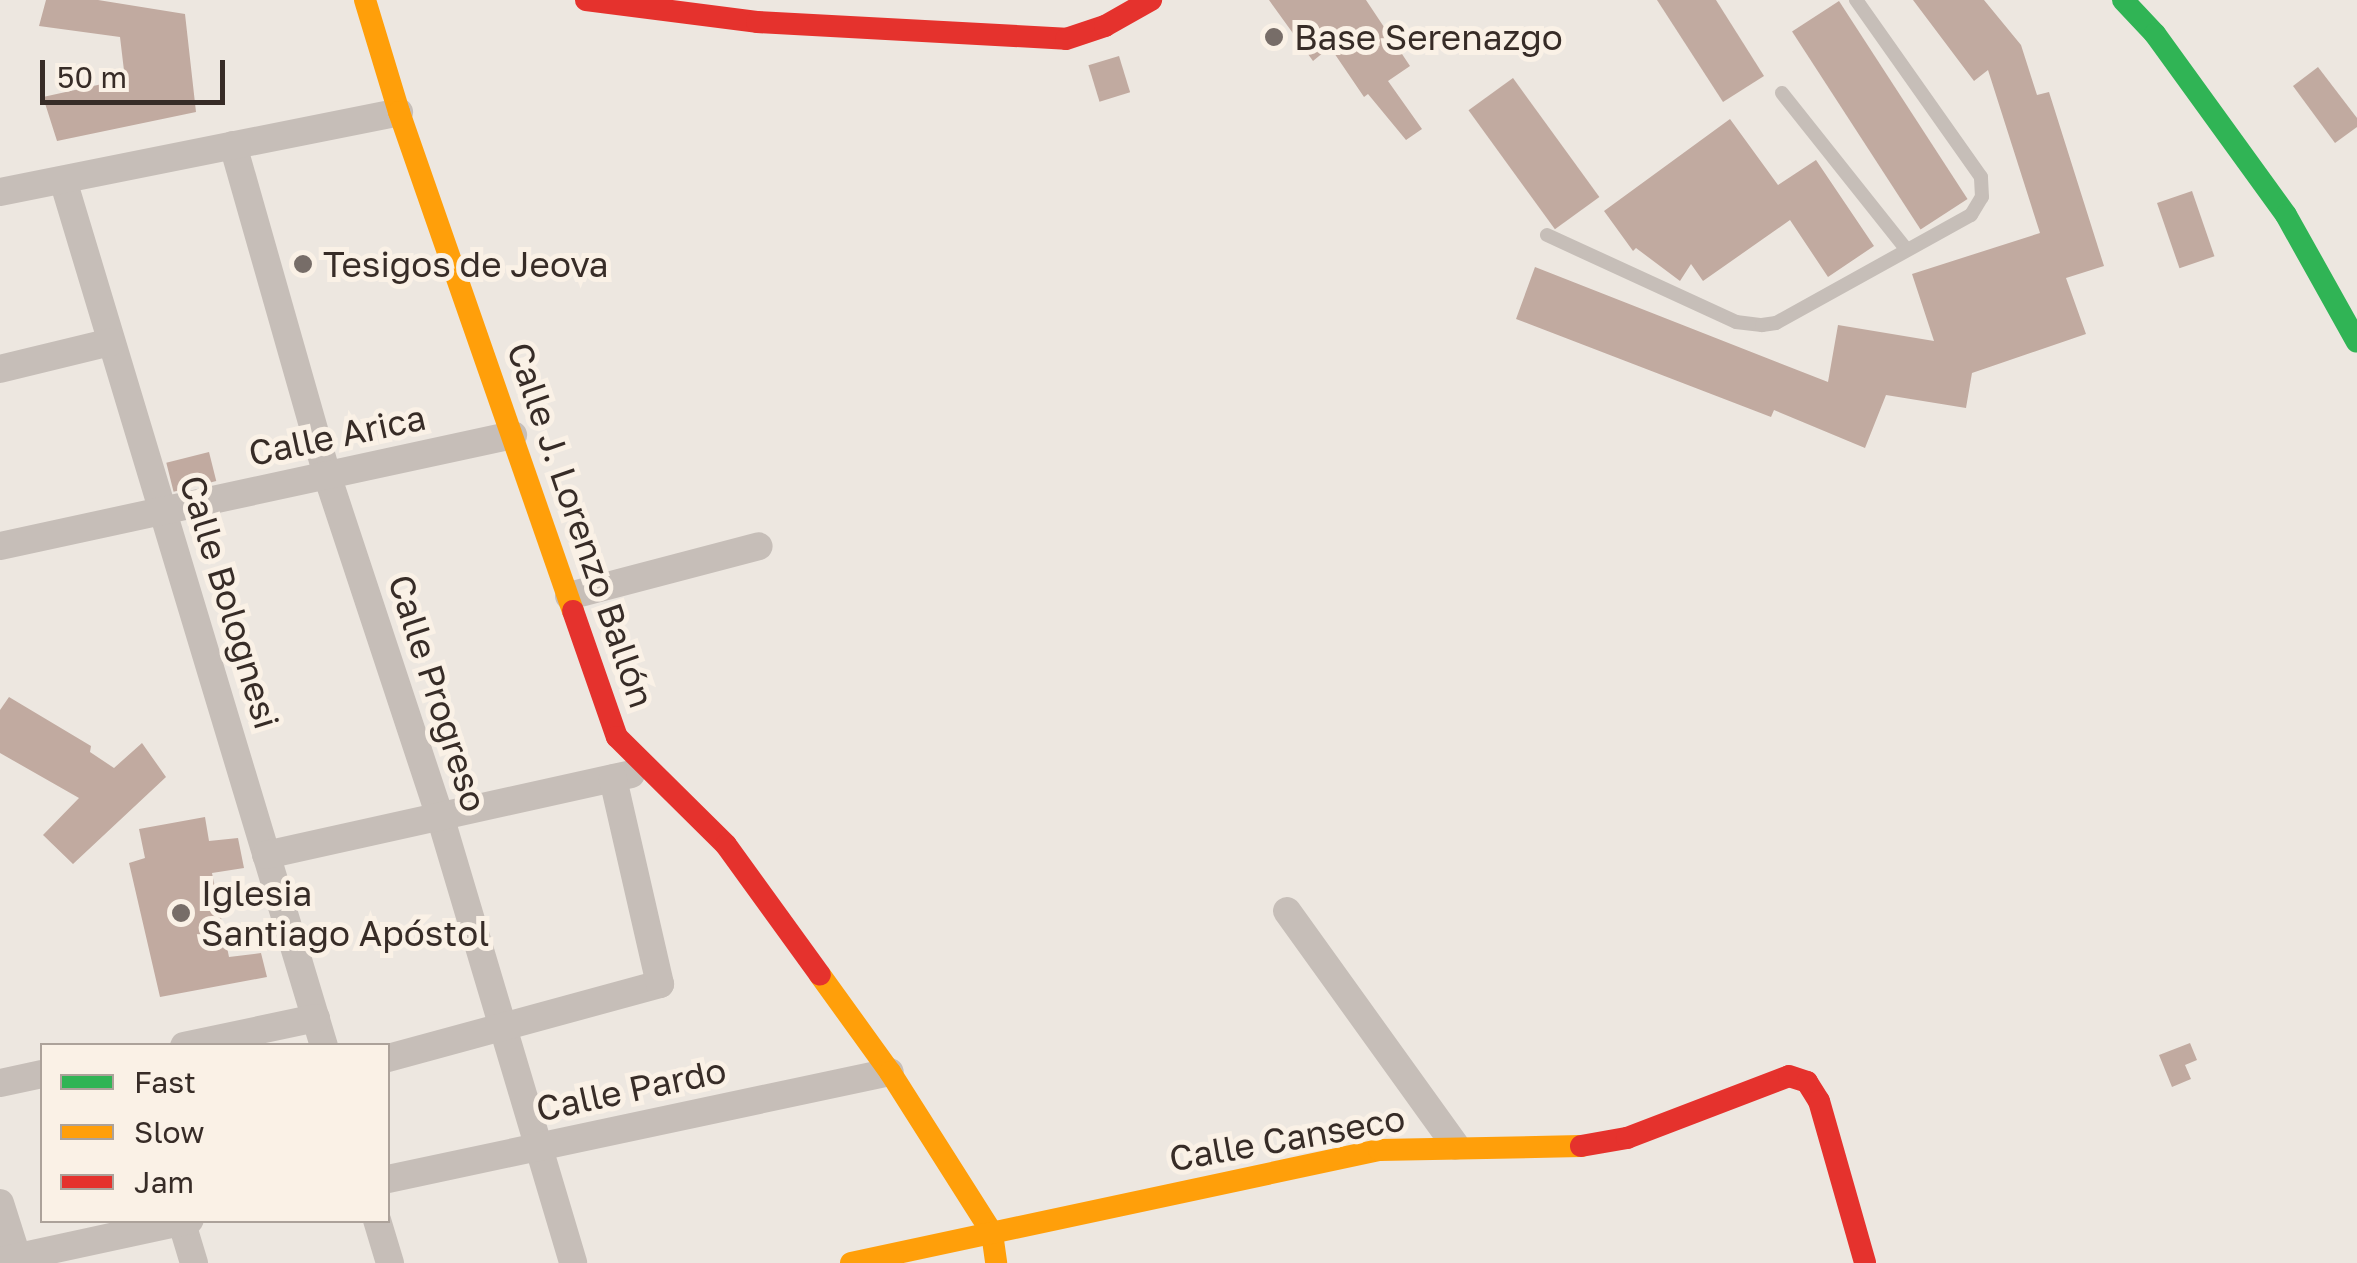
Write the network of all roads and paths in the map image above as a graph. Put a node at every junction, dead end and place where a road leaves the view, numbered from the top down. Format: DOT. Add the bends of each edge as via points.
graph roads {
  1 [pos="365,0"];
  2 [pos="586,0"];
  3 [pos="1151,0"];
  4 [pos="1856,0"];
  5 [pos="2123,0"];
  6 [pos="1782,93"];
  7 [pos="399,112"];
  8 [pos="233,146"];
  9 [pos="63,180"];
  10 [pos="0,192"];
  11 [pos="1547,235"];
  12 [pos="1906,250"];
  13 [pos="110,342"];
  14 [pos="2357,342"];
  15 [pos="0,369"];
  16 [pos="514,435"];
  17 [pos="327,475"];
  18 [pos="164,511"];
  19 [pos="0,546"];
  20 [pos="759,546"];
  21 [pos="569,596"];
  22 [pos="650,770"];
  23 [pos="613,778"];
  24 [pos="440,816"];
  25 [pos="266,855"];
  26 [pos="1287,912"];
  27 [pos="502,1027"];
  28 [pos="320,1032"];
  29 [pos="213,1043"];
  30 [pos="390,1057"];
  31 [pos="890,1072"];
  32 [pos="40,1074"];
  33 [pos="0,1083"];
  34 [pos="1456,1146"];
  35 [pos="538,1147"];
  36 [pos="390,1178"];
  37 [pos="0,1203"];
  38 [pos="175,1223"];
  39 [pos="184,1223"];
  40 [pos="378,1223"];
  41 [pos="992,1233"];
  42 [pos="12,1260"];
  43 [pos="194,1263"];
  44 [pos="390,1263"];
  45 [pos="574,1263"];
  46 [pos="851,1263"];
  47 [pos="996,1263"];
  48 [pos="1865,1263"];
  1 -- 7 [label="street, Calle J. Lorenzo Ballón"];
  2 -- 3 [label="street" via="757,22 1050,40 1105,26"];
  4 -- 12 [label="lane" via="1983,187 1971,214"];
  5 -- 14 [label="street" via="2286,215"];
  6 -- 12 [label="lane"];
  7 -- 8 [label="street"];
  7 -- 16 [label="street, Calle J. Lorenzo Ballón"];
  8 -- 9 [label="street"];
  8 -- 17 [label="street, Calle Progreso"];
  9 -- 10 [label="street"];
  9 -- 13 [label="street, Calle Bolognesi"];
  11 -- 12 [label="lane" via="1748,325 1776,323"];
  13 -- 15 [label="street"];
  13 -- 18 [label="street, Calle Bolognesi"];
  16 -- 17 [label="street, Calle Arica"];
  16 -- 21 [label="street, Calle J. Lorenzo Ballón"];
  17 -- 18 [label="street, Calle Arica"];
  17 -- 24 [label="street, Calle Progreso"];
  18 -- 19 [label="street, Calle Arica"];
  18 -- 25 [label="street, Calle Bolognesi"];
  20 -- 21 [label="street"];
  21 -- 22 [label="street, Calle J. Lorenzo Ballón" via="617,737"];
  22 -- 23 [label="street"];
  22 -- 31 [label="street, Calle J. Lorenzo Ballón" via="726,845"];
  23 -- 24 [label="street"];
  23 -- 27 [label="street" via="660,984"];
  24 -- 25 [label="street"];
  24 -- 27 [label="street, Calle Progreso"];
  25 -- 28 [label="street, Calle Bolognesi"];
  26 -- 34 [label="street"];
  27 -- 30 [label="street"];
  27 -- 35 [label="street, Calle Progreso"];
  28 -- 29 [label="street"];
  31 -- 35 [label="street, Calle Pardo"];
  31 -- 41 [label="street, Calle J. Lorenzo Ballón"];
  32 -- 33 [label="street"];
  34 -- 41 [label="street, Calle Canseco" via="1379,1150"];
  34 -- 48 [label="street, Calle Canseco" via="1583,1146 1627,1138 1790,1076 1807,1082 1819,1101"];
  35 -- 36 [label="street, Calle Pardo"];
  35 -- 45 [label="street, Calle Progreso"];
  37 -- 42 [label="street"];
  38 -- 42 [label="street"];
  39 -- 43 [label="street"];
  40 -- 44 [label="street"];
  41 -- 46 [label="street, Calle Canseco"];
  41 -- 47 [label="street, Calle J. Lorenzo Ballón"];
}
